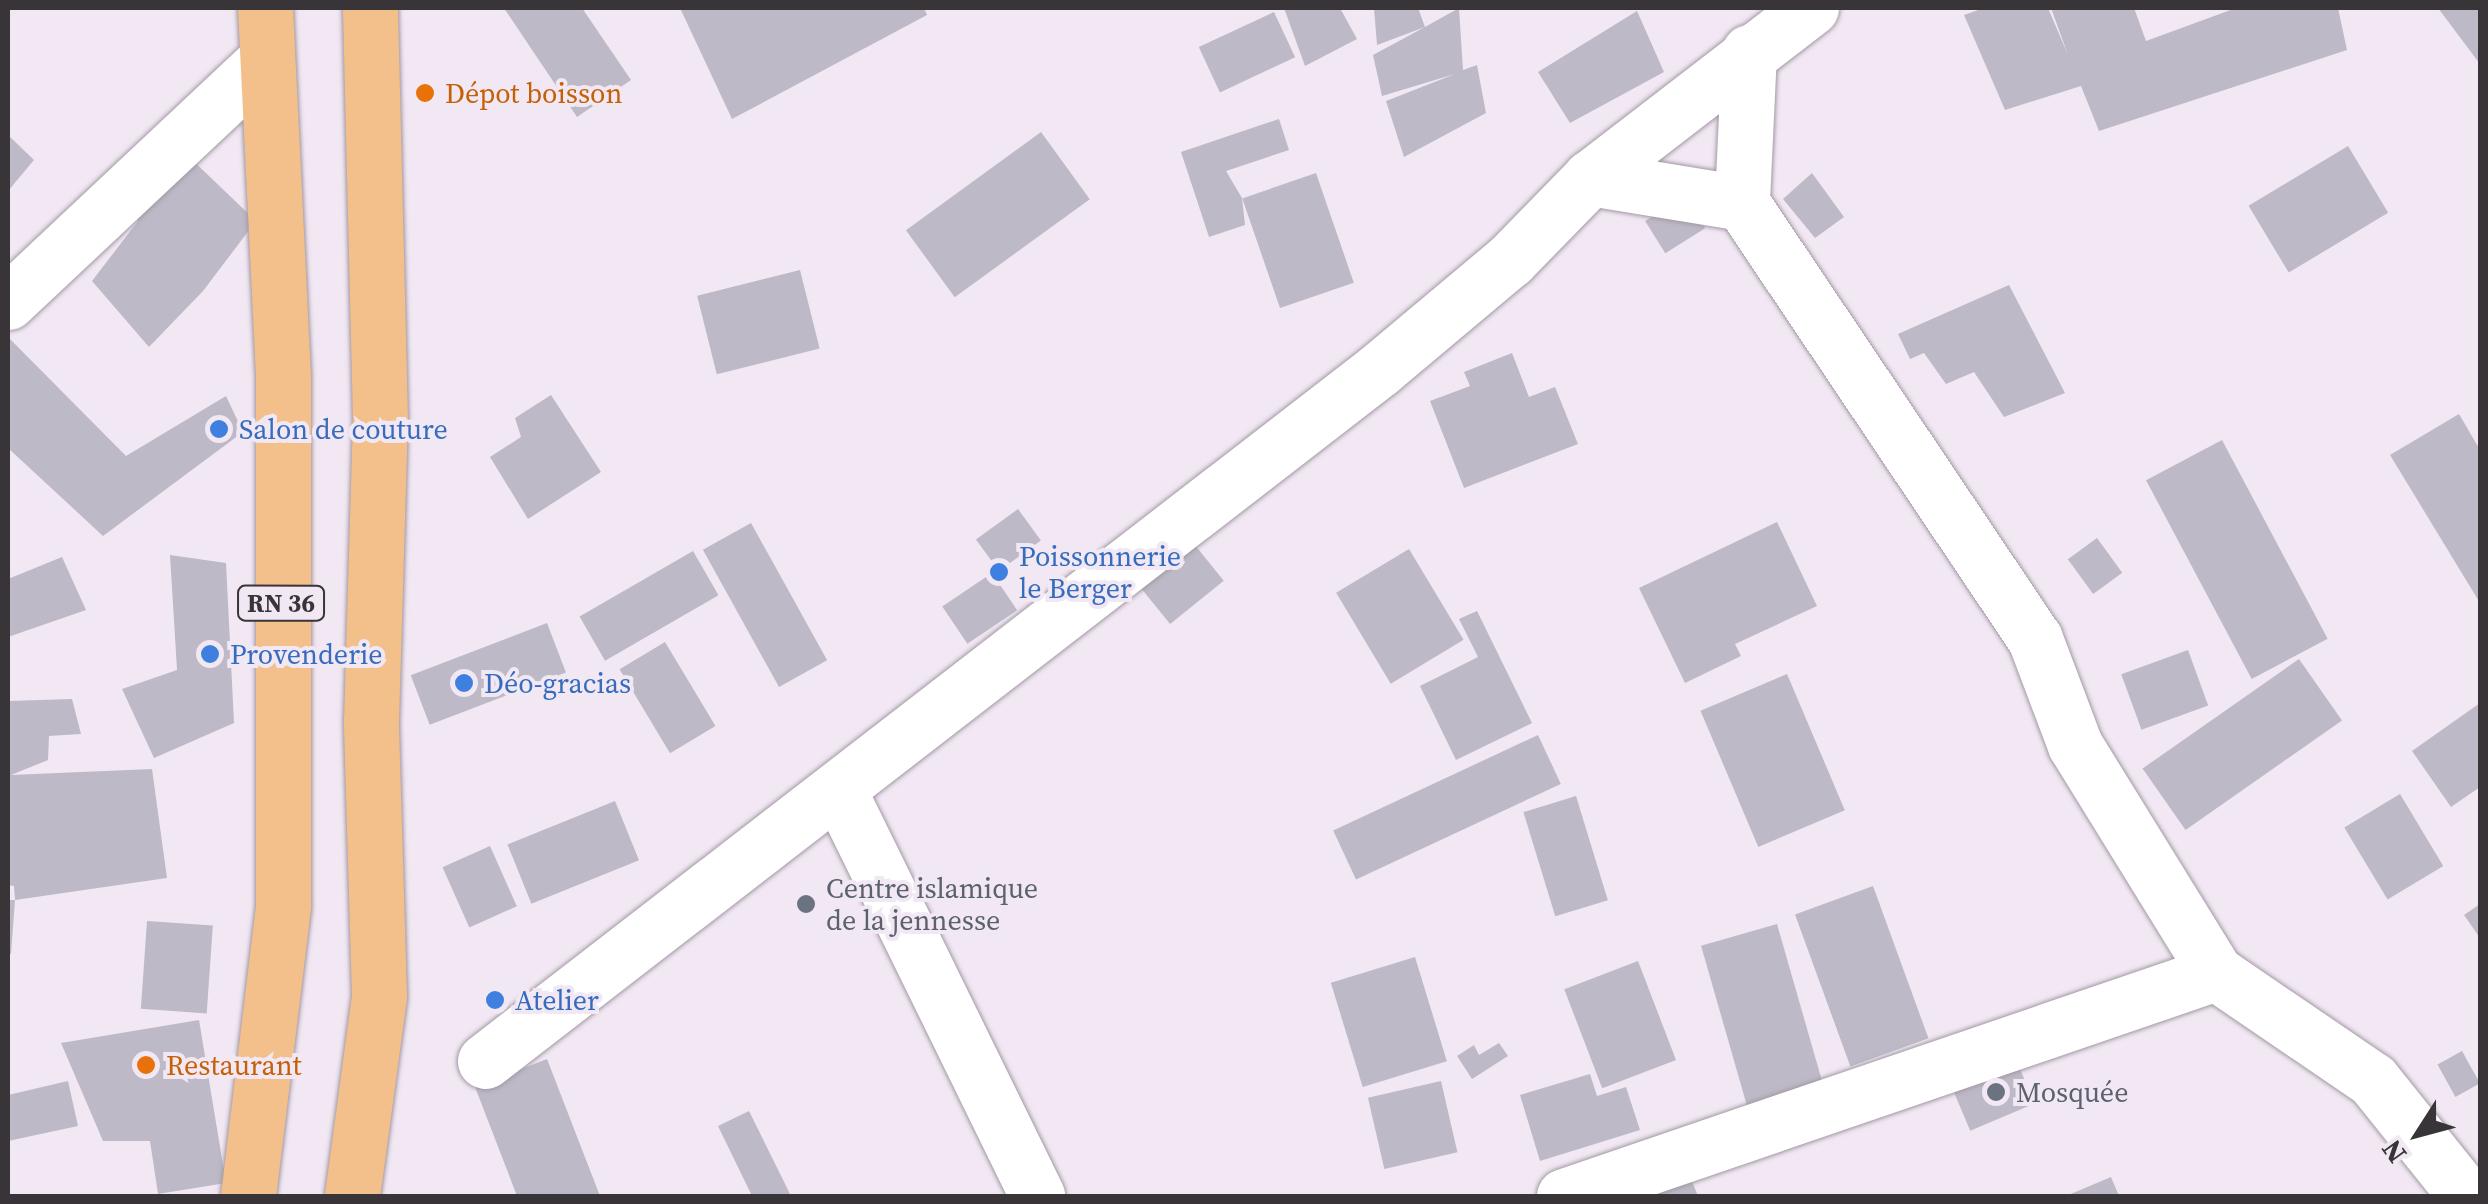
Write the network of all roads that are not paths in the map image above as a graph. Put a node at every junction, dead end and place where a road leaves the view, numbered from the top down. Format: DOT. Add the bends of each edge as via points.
graph roads {
  1 [pos="265,8"];
  2 [pos="370,8"];
  3 [pos="1811,8"];
  4 [pos="1749,52"];
  5 [pos="264,62"];
  6 [pos="1590,178"];
  7 [pos="1742,203"];
  8 [pos="8,302"];
  9 [pos="838,789"];
  10 [pos="2216,973"];
  11 [pos="485,1061"];
  12 [pos="248,1196"];
  13 [pos="352,1196"];
  14 [pos="1036,1196"];
  15 [pos="1564,1196"];
  16 [pos="2466,1196"];
  1 -- 5 [label="main road, RN 36"];
  2 -- 13 [label="main road" via="380,420 371,722 379,996"];
  3 -- 4 [label="street"];
  4 -- 6 [label="street"];
  4 -- 7 [label="street"];
  5 -- 8 [label="street"];
  5 -- 12 [label="main road, RN 36" via="283,376 283,906"];
  6 -- 7 [label="street"];
  6 -- 9 [label="street" via="1456,307"];
  7 -- 10 [label="street" via="2035,639 2075,745"];
  9 -- 11 [label="street"];
  9 -- 14 [label="street"];
  10 -- 15 [label="street"];
  10 -- 16 [label="street" via="2373,1080"];
}
